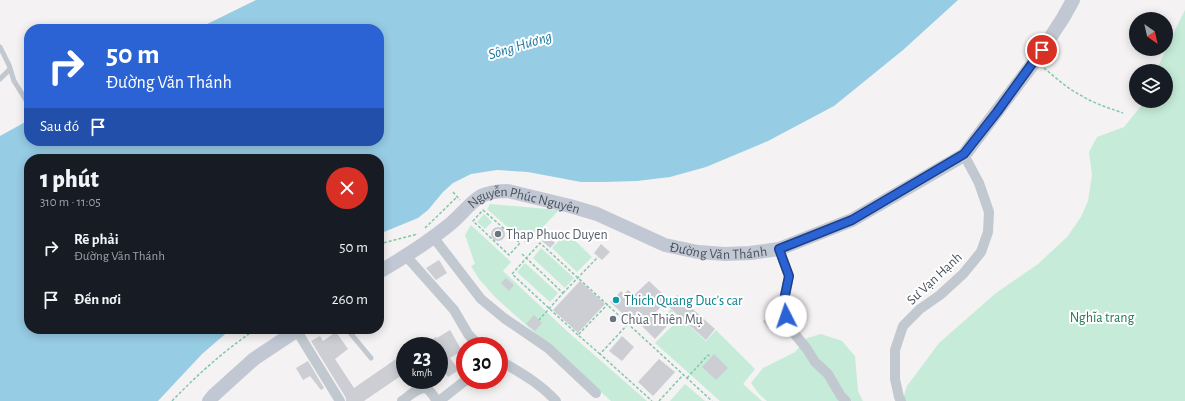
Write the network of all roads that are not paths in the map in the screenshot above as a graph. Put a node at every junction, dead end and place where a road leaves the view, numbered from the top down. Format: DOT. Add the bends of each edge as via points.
graph roads {
  1 [pos="1073,0"];
  2 [pos="0,47"];
  3 [pos="10,69"];
  4 [pos="0,80"];
  5 [pos="24,97"];
  6 [pos="964,154"];
  7 [pos="603,216"];
  8 [pos="430,233"];
  9 [pos="779,249"];
  10 [pos="406,256"];
  11 [pos="384,269"];
  12 [pos="292,334"];
  13 [pos="300,334"];
  14 [pos="351,334"];
  15 [pos="471,337"];
  16 [pos="371,358"];
  17 [pos="508,365"];
  18 [pos="456,388"];
  19 [pos="596,393"];
  20 [pos="553,400"];
  21 [pos="209,401"];
  22 [pos="340,401"];
  23 [pos="402,401"];
  24 [pos="438,401"];
  25 [pos="846,401"];
  26 [pos="901,401"];
  1 -- 6 [label="main road, Đường Văn Thánh" via="1035,61"];
  2 -- 3 [label="lane"];
  3 -- 4 [label="lane"];
  3 -- 5 [label="lane"];
  6 -- 9 [label="main road, Đường Văn Thánh" via="852,220"];
  6 -- 26 [label="street, Sư Vạn Hạnh" via="979,183 989,212 988,232 980,252 963,274 903,326 895,350 895,378"];
  7 -- 8 [label="main road, Nguyễn Phúc Nguyên" via="508,191 493,192 479,198 452,223"];
  7 -- 9 [label="main road, Đường Văn Thánh" via="665,245 698,252 725,254"];
  8 -- 10 [label="main road, Nguyễn Phúc Nguyên"];
  8 -- 19 [label="street" via="481,300 548,348"];
  9 -- 25 [label="street" via="789,276 783,305 789,327 815,362 828,374"];
  10 -- 11 [label="main road"];
  10 -- 15 [label="street" via="454,310"];
  12 -- 21 [label="main road" via="254,359"];
  13 -- 22 [label="street"];
  14 -- 16 [label="lane"];
  17 -- 20 [label="street" via="534,381"];
  18 -- 24 [label="street"];
  23 -- 24 [label="street" via="424,388"];
}
